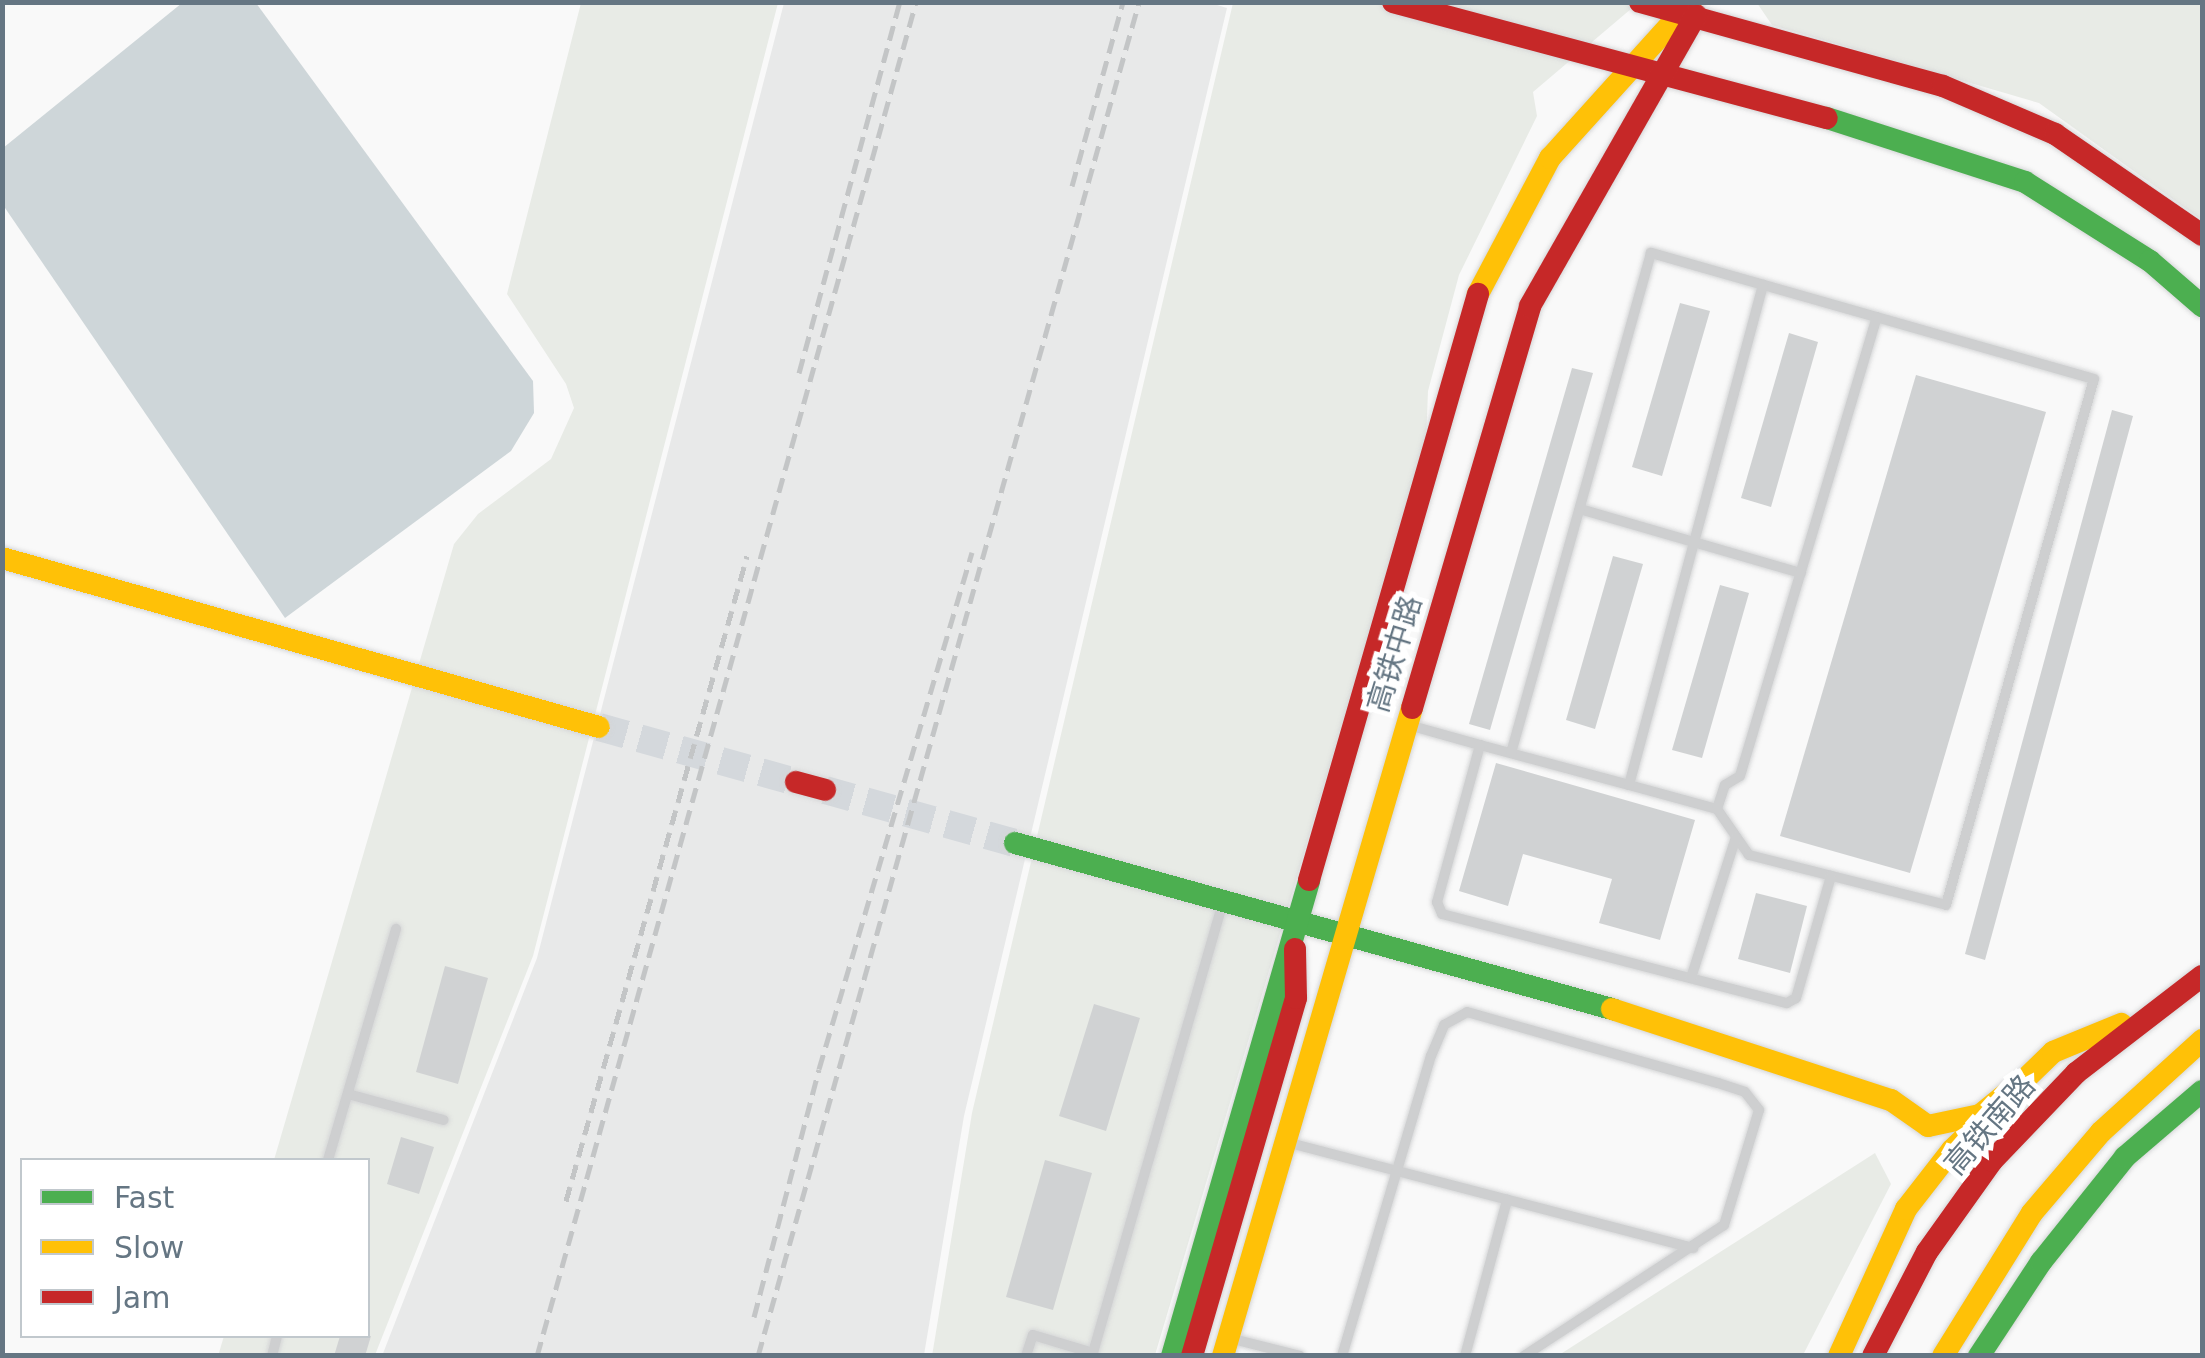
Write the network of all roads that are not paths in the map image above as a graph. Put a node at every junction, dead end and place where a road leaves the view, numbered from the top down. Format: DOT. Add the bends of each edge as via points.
graph roads {
  1 [pos="1393,2"];
  2 [pos="1640,2"];
  3 [pos="1692,8"];
  4 [pos="1631,69"];
  5 [pos="1660,77"];
  6 [pos="2202,236"];
  7 [pos="1763,285"];
  8 [pos="2202,306"];
  9 [pos="1877,317"];
  10 [pos="1580,508"];
  11 [pos="1694,541"];
  12 [pos="2,558"];
  13 [pos="1801,573"];
  14 [pos="1406,725"];
  15 [pos="599,726"];
  16 [pos="1480,745"];
  17 [pos="1511,753"];
  18 [pos="796,782"];
  19 [pos="1629,785"];
  20 [pos="825,790"];
  21 [pos="1717,809"];
  22 [pos="1736,837"];
  23 [pos="1015,844"];
  24 [pos="1831,876"];
  25 [pos="1223,902"];
  26 [pos="1294,922"];
  27 [pos="396,929"];
  28 [pos="1344,933"];
  29 [pos="2202,976"];
  30 [pos="1691,978"];
  31 [pos="2162,1003"];
  32 [pos="2202,1040"];
  33 [pos="2010,1091"];
  34 [pos="2202,1091"];
  35 [pos="348,1094"];
  36 [pos="444,1120"];
  37 [pos="1928,1126"];
  38 [pos="1285,1141"];
  39 [pos="329,1158"];
  40 [pos="1396,1170"];
  41 [pos="1507,1200"];
  42 [pos="1906,1209"];
  43 [pos="1694,1248"];
  44 [pos="1226,1347"];
  45 [pos="1092,1354"];
  46 [pos="1026,1356"];
  47 [pos="1172,1356"];
  48 [pos="1192,1356"];
  49 [pos="1300,1356"];
  50 [pos="1342,1356"];
  51 [pos="1465,1356"];
  52 [pos="1524,1356"];
  53 [pos="1839,1356"];
  54 [pos="1873,1356"];
  55 [pos="1943,1356"];
  56 [pos="1979,1356"];
  1 -- 4 [label="street"];
  2 -- 3 [label="street"];
  3 -- 4 [label="street, 高铁中路"];
  3 -- 5 [label="street, 高铁中路"];
  3 -- 6 [label="street" via="1943,86 2055,134"];
  4 -- 5 [label="street"];
  4 -- 26 [label="street, 高铁中路" via="1550,158 1476,297"];
  5 -- 8 [label="street" via="1910,140 2025,182 2150,260"];
  5 -- 14 [label="street, 高铁中路" via="1530,306"];
  7 -- 9 [label="lane"];
  7 -- 10 [label="lane" via="1652,253"];
  7 -- 11 [label="lane"];
  9 -- 13 [label="lane"];
  9 -- 24 [label="lane" via="2094,379 1946,905"];
  10 -- 11 [label="lane"];
  10 -- 17 [label="lane"];
  11 -- 13 [label="lane"];
  11 -- 19 [label="lane"];
  12 -- 15 [label="street"];
  13 -- 21 [label="lane" via="1740,776 1726,785"];
  14 -- 16 [label="lane"];
  14 -- 28 [label="street, 高铁中路"];
  16 -- 17 [label="lane"];
  16 -- 30 [label="lane" via="1437,902 1442,914"];
  17 -- 19 [label="lane"];
  18 -- 20 [label="street"];
  19 -- 21 [label="lane"];
  21 -- 22 [label="lane"];
  22 -- 24 [label="lane" via="1749,855"];
  22 -- 30 [label="lane"];
  23 -- 25 [label="street"];
  24 -- 30 [label="lane" via="1796,998 1788,1004"];
  25 -- 26 [label="street"];
  25 -- 45 [label="lane"];
  26 -- 28 [label="street"];
  26 -- 47 [label="street, 高铁中路"];
  26 -- 48 [label="street, 高铁中路" via="1296,998"];
  27 -- 35 [label="lane"];
  28 -- 37 [label="street" via="1704,1035 1891,1100"];
  28 -- 38 [label="street, 高铁中路"];
  29 -- 31 [label="street, 高铁南路"];
  31 -- 33 [label="street" via="2053,1052"];
  31 -- 54 [label="street, 高铁南路" via="2076,1073 1992,1161 1927,1252"];
  32 -- 55 [label="street" via="2101,1132 2032,1212"];
  33 -- 37 [label="street" via="1980,1115"];
  33 -- 42 [label="street"];
  34 -- 56 [label="street" via="2124,1157 2040,1262"];
  35 -- 36 [label="lane"];
  35 -- 39 [label="lane"];
  37 -- 42 [label="street" via="1926,1172"];
  38 -- 40 [label="lane"];
  38 -- 44 [label="street, 高铁中路"];
  40 -- 41 [label="lane"];
  40 -- 43 [label="lane" via="1437,1040 1444,1025 1467,1012 1745,1092 1760,1110 1736,1200 1724,1226"];
  40 -- 50 [label="lane"];
  41 -- 43 [label="lane"];
  41 -- 51 [label="lane"];
  42 -- 53 [label="street"];
  43 -- 52 [label="lane"];
  44 -- 49 [label="lane"];
  45 -- 46 [label="lane" via="1033,1335"];
}
